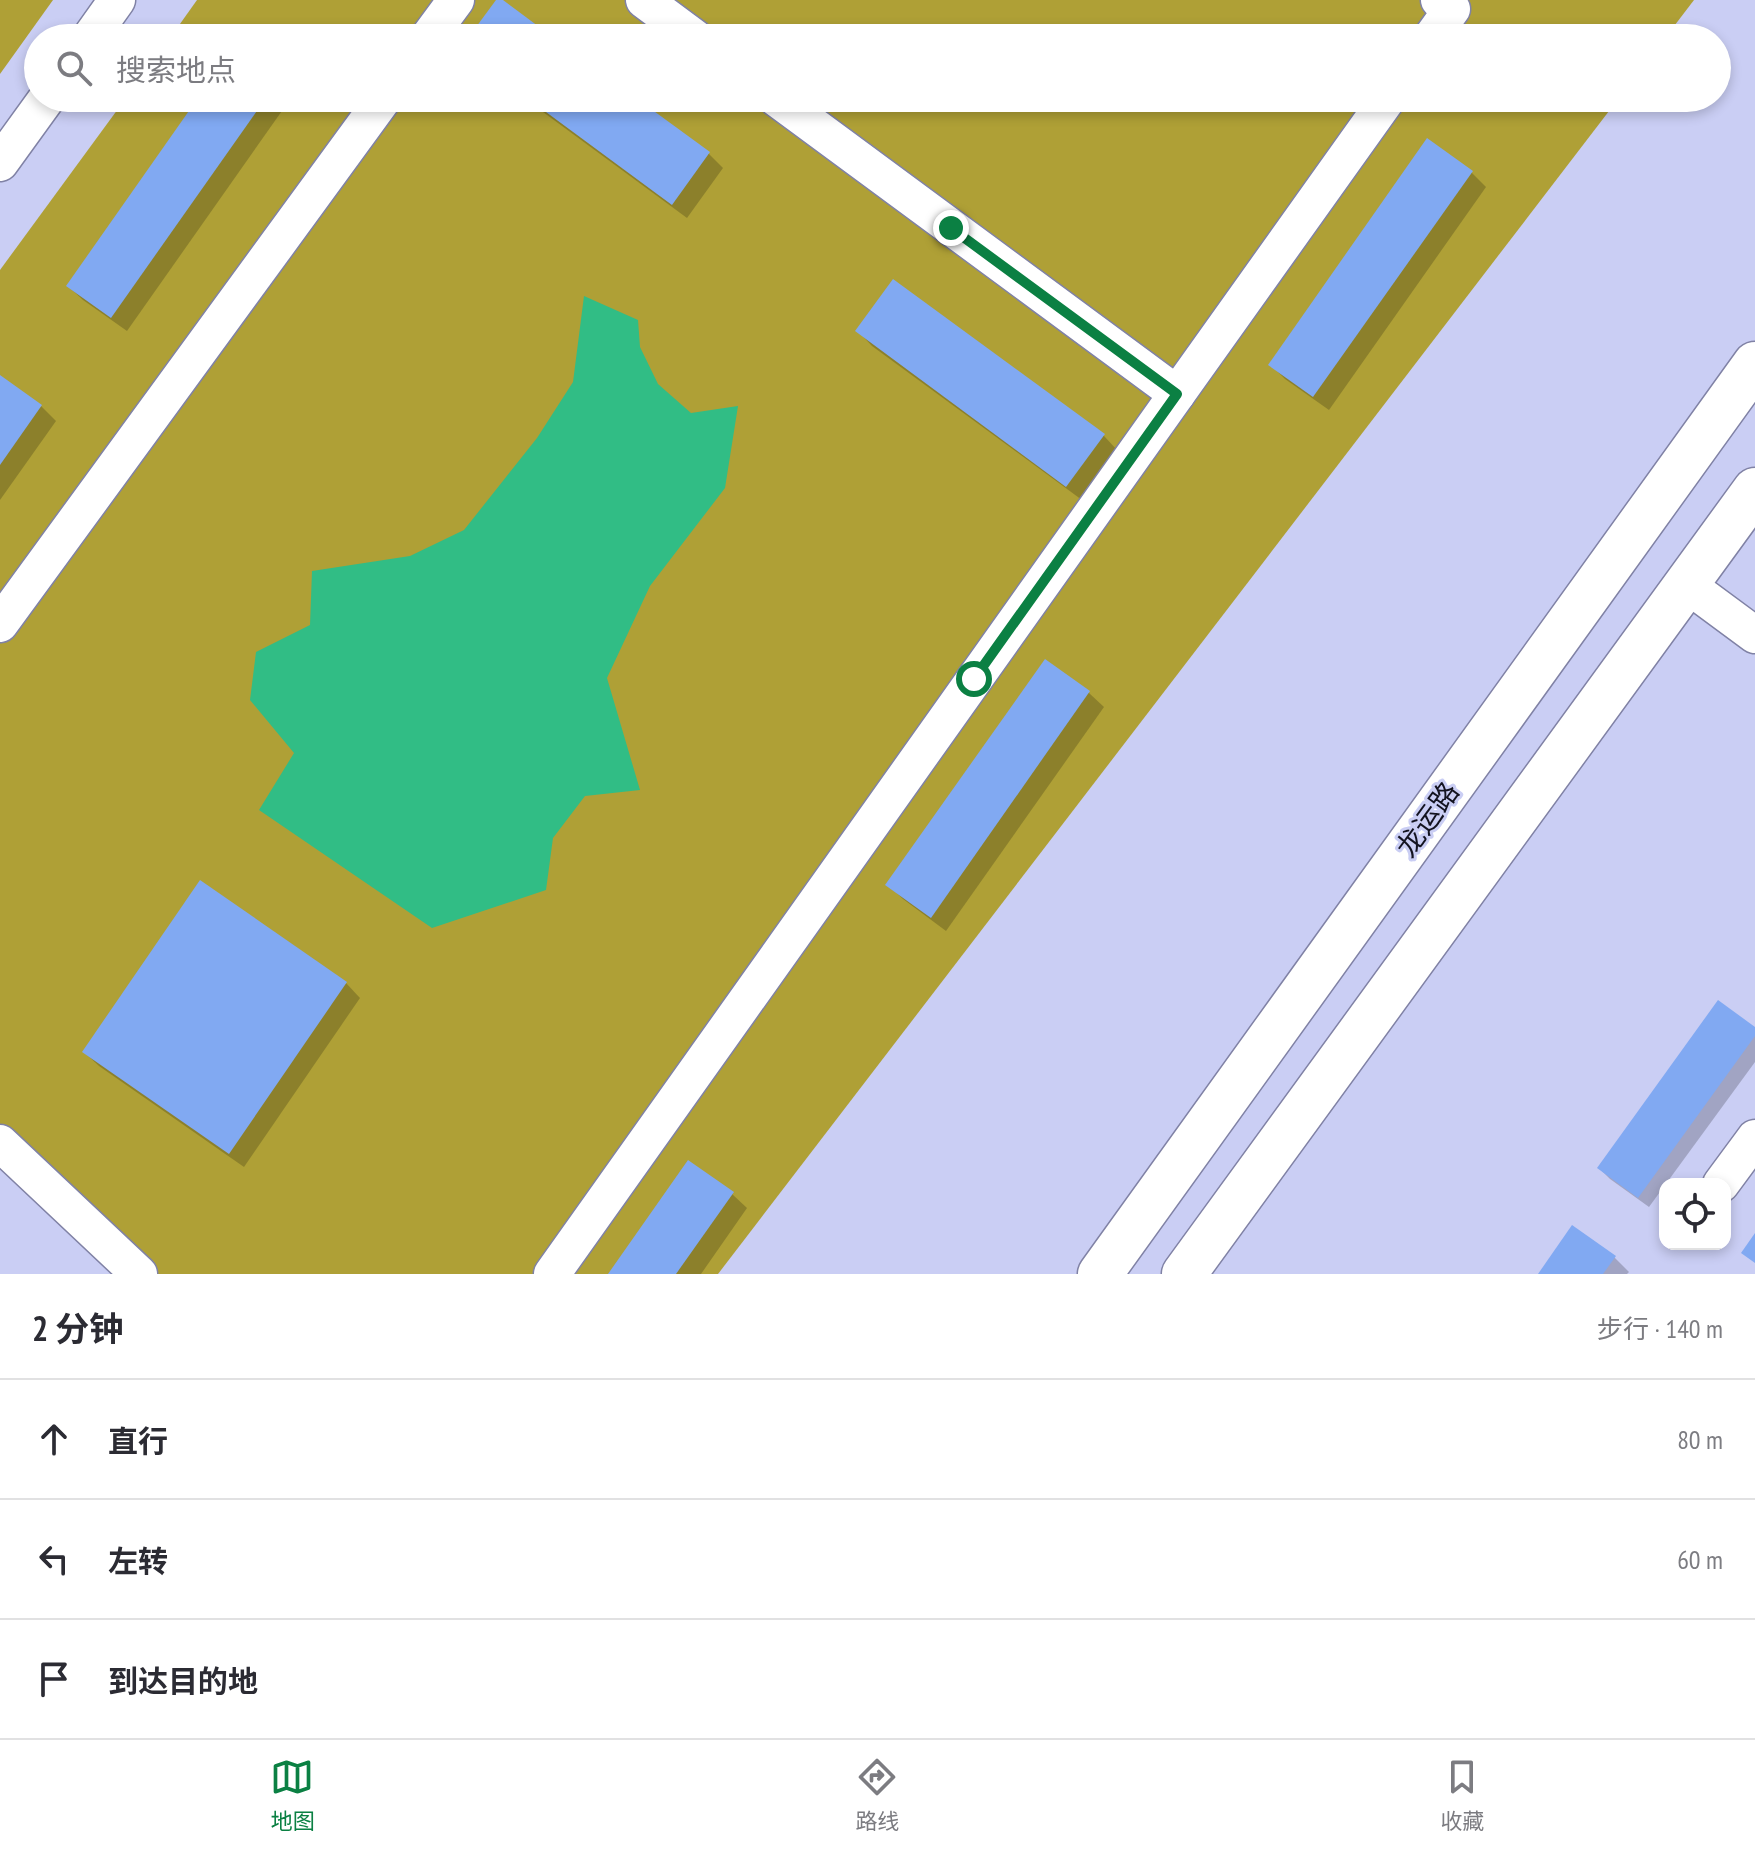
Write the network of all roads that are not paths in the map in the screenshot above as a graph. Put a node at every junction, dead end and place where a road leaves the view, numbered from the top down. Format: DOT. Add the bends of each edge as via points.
graph roads {
  1 [pos="117,0"];
  2 [pos="456,0"];
  3 [pos="644,0"];
  4 [pos="1439,0"];
  5 [pos="100,24"];
  6 [pos="438,24"];
  7 [pos="676,24"];
  8 [pos="1441,24"];
  9 [pos="37,112"];
  10 [pos="374,112"];
  11 [pos="795,112"];
  12 [pos="1378,112"];
  13 [pos="0,163"];
  14 [pos="1755,364"];
  15 [pos="1177,394"];
  16 [pos="1755,490"];
  17 [pos="1686,584"];
  18 [pos="0,624"];
  19 [pos="1755,635"];
  20 [pos="1755,1138"];
  21 [pos="0,1143"];
  22 [pos="1725,1178"];
  23 [pos="139,1274"];
  24 [pos="552,1274"];
  25 [pos="1100,1274"];
  26 [pos="1184,1274"];
  1 -- 5 [label="street"];
  2 -- 6 [label="street"];
  3 -- 7 [label="street"];
  4 -- 8 [label="street" via="1452,9"];
  9 -- 13 [label="street"];
  10 -- 18 [label="street"];
  11 -- 15 [label="street"];
  12 -- 15 [label="street"];
  14 -- 25 [label="main road, 龙运路"];
  15 -- 24 [label="street"];
  16 -- 17 [label="main road"];
  17 -- 19 [label="street"];
  17 -- 26 [label="main road"];
  20 -- 22 [label="street"];
  21 -- 23 [label="street"];
}
